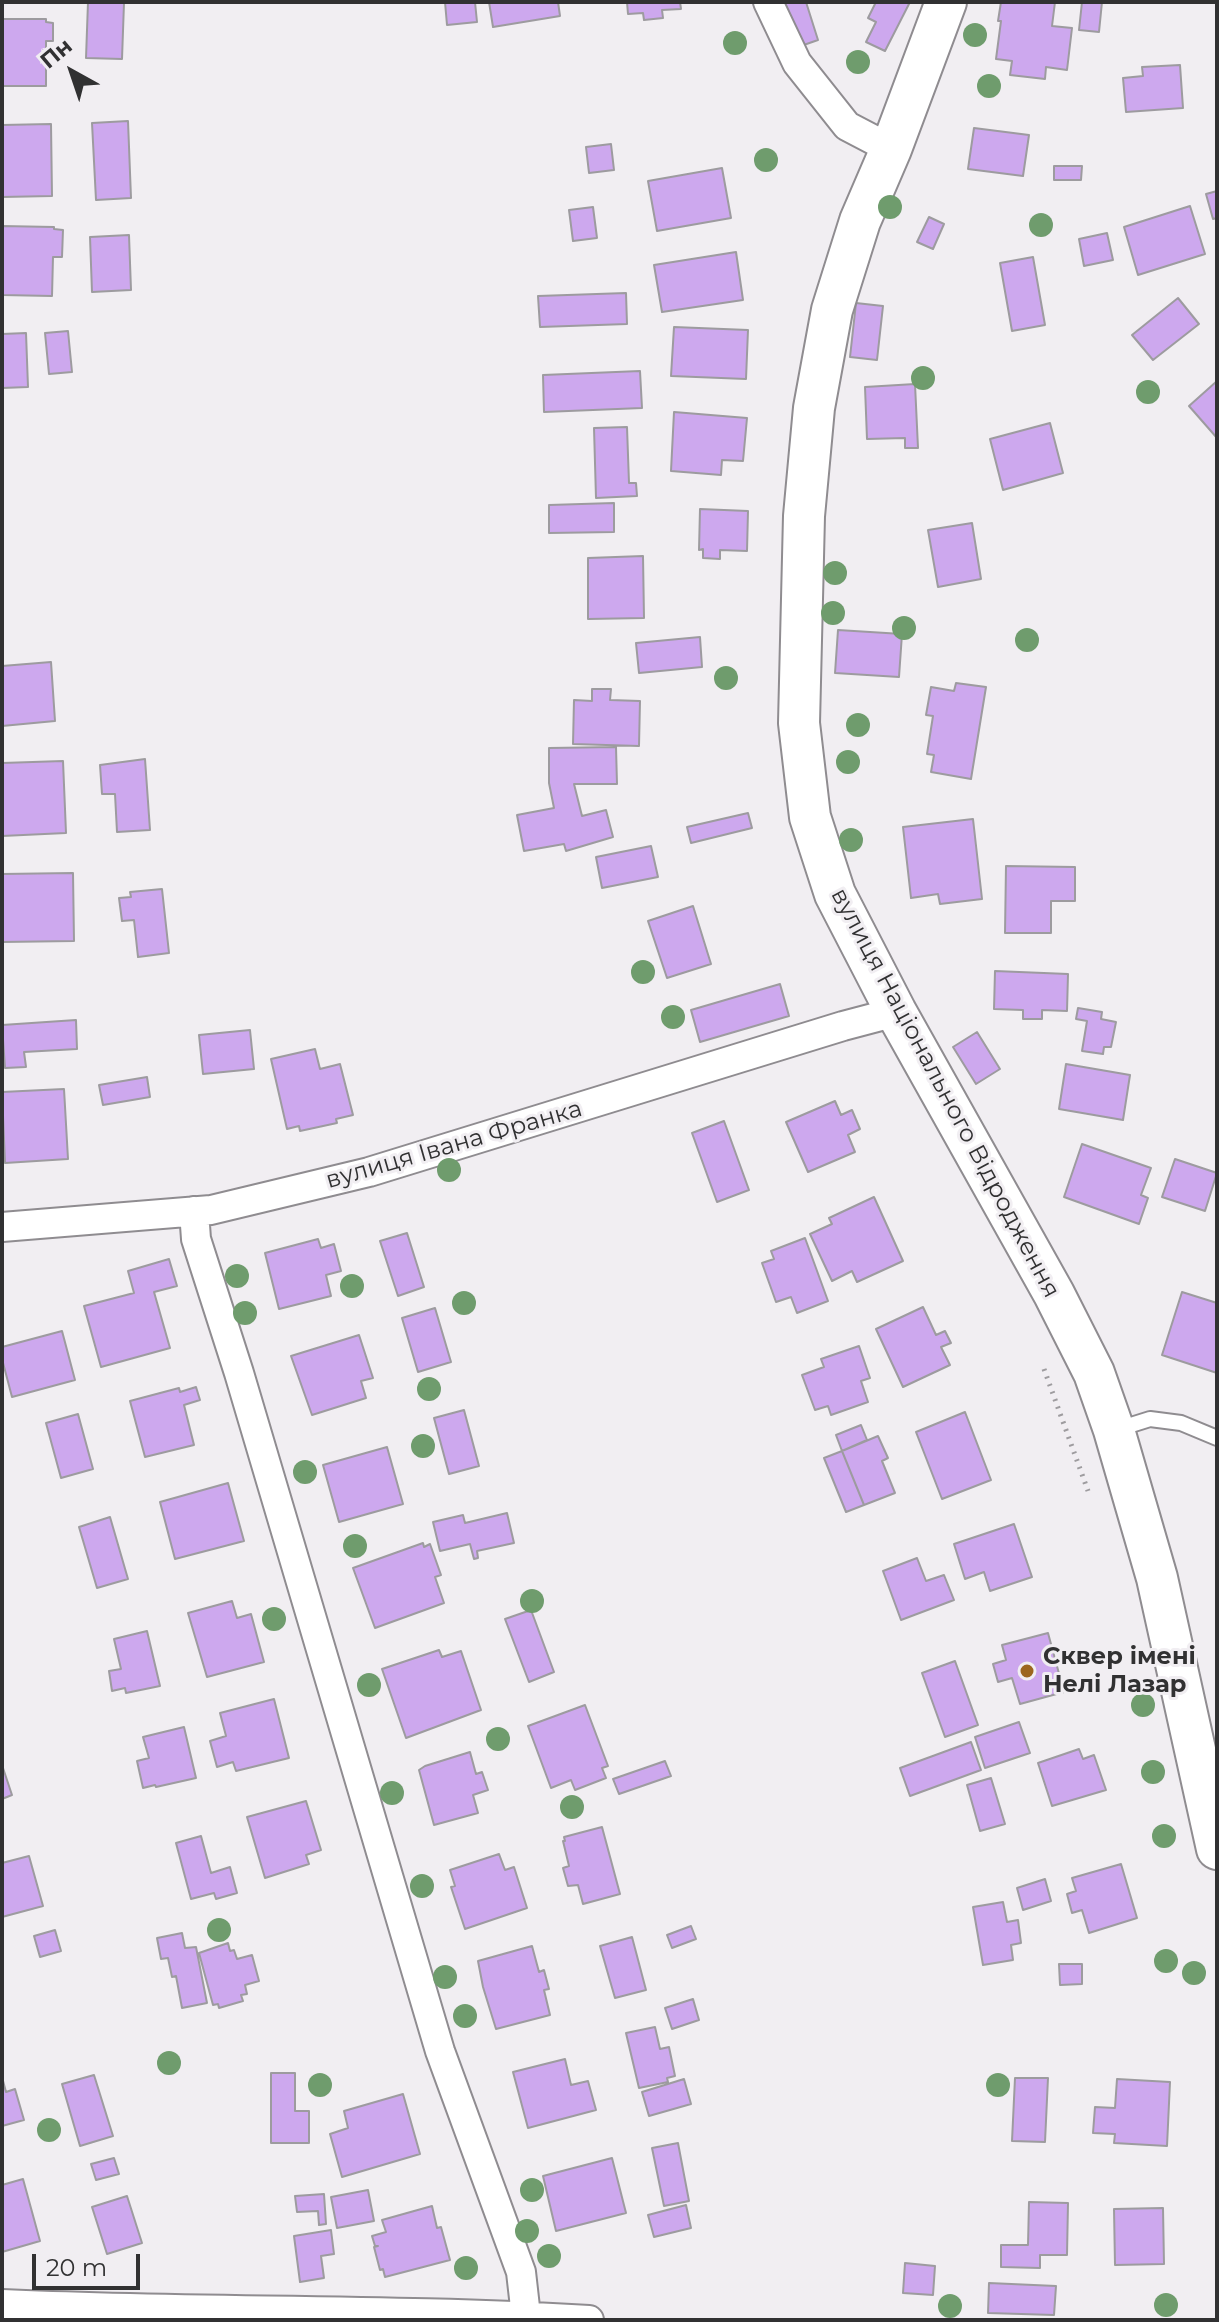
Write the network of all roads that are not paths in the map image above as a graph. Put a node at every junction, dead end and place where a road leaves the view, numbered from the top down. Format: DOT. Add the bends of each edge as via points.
graph roads {
  1 [pos="768,2"];
  2 [pos="946,2"];
  3 [pos="891,149"];
  4 [pos="896,1012"];
  5 [pos="194,1211"];
  6 [pos="2,1227"];
  7 [pos="1114,1430"];
  8 [pos="1217,1438"];
  9 [pos="1217,1849"];
  10 [pos="2,2304"];
  11 [pos="526,2316"];
  12 [pos="589,2320"];
  1 -- 3 [label="street" via="797,63 847,126"];
  2 -- 3 [label="street, вулиця Національного Відродження"];
  3 -- 4 [label="street, вулиця Національного Відродження" via="860,221 832,310 814,408 804,516 799,723 810,817 835,894"];
  4 -- 5 [label="street, вулиця Івана Франка" via="369,1172"];
  4 -- 7 [label="street, вулиця Національного Відродження" via="1054,1294 1094,1373"];
  5 -- 6 [label="street, вулиця Івана Франка"];
  5 -- 11 [label="street" via="196,1239 440,2051 521,2272"];
  7 -- 8 [label="lane" via="1150,1419 1181,1423"];
  7 -- 9 [label="street, вулиця Національного Відродження" via="1157,1578"];
  10 -- 11 [label="street"];
  11 -- 12 [label="street"];
}
